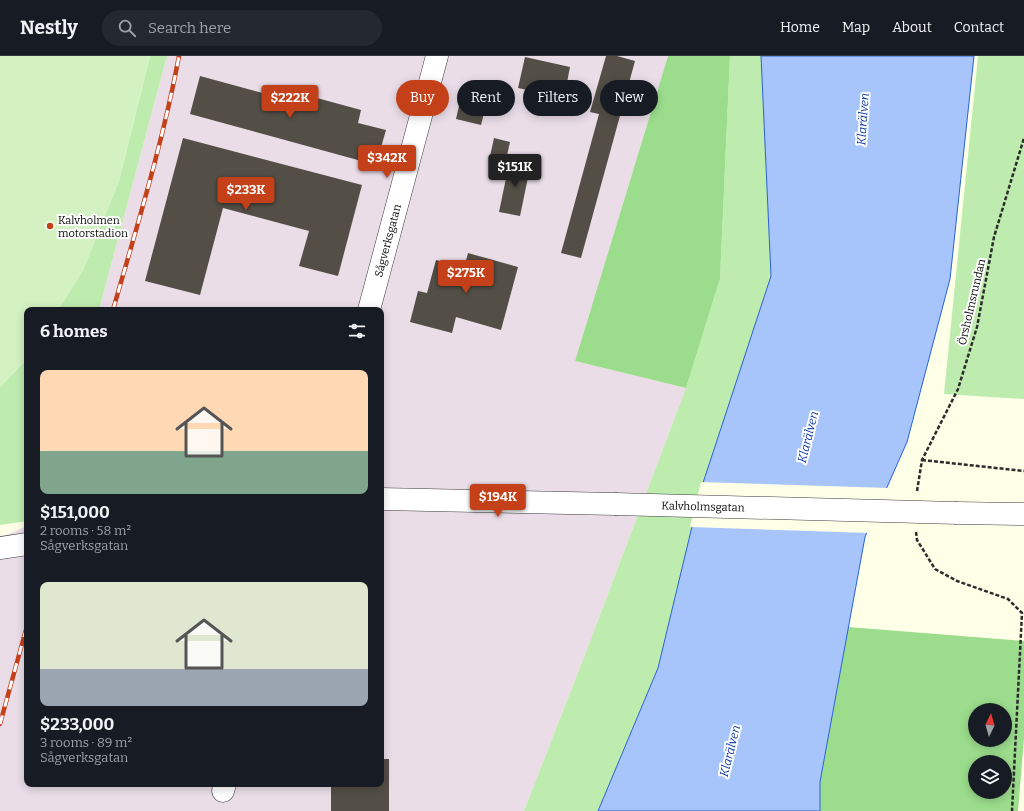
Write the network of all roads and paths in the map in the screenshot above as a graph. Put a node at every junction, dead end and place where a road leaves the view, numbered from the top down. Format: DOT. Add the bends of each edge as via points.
graph roads {
  1 [pos="437,56"];
  2 [pos="1024,138"];
  3 [pos="370,307"];
  4 [pos="922,460"];
  5 [pos="1024,471"];
  6 [pos="917,491"];
  7 [pos="384,499"];
  8 [pos="1024,514"];
  9 [pos="916,530"];
  10 [pos="24,544"];
  11 [pos="0,548"];
  12 [pos="1012,811"];
  1 -- 3 [label="street, Sågverksgatan"];
  2 -- 4 [label="path, Örsholmsrundan" via="994,237 976,327 958,389"];
  4 -- 5 [label="path"];
  4 -- 6 [label="path, Örsholmsrundan"];
  7 -- 8 [label="street, Kalvholmsgatan, bridge"];
  9 -- 12 [label="path" via="917,540 935,569 1008,599 1022,614"];
  10 -- 11 [label="street"];
}
